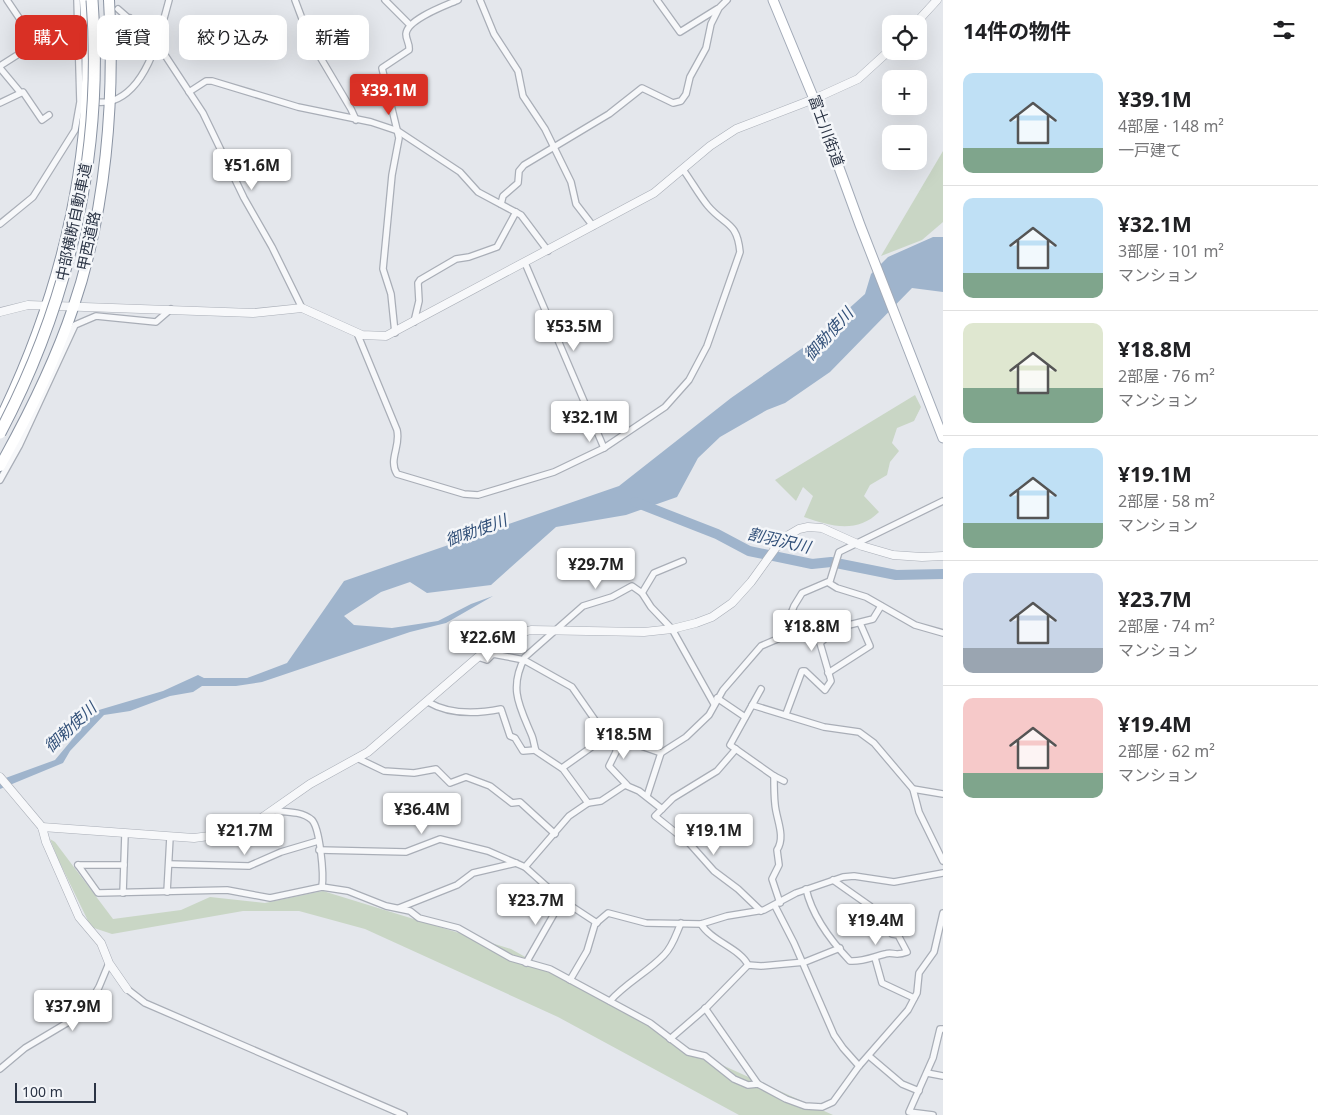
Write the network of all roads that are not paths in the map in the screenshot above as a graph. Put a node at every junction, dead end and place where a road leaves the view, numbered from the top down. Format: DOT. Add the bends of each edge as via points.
graph roads {
  1 [pos="7,0"];
  2 [pos="77,0"];
  3 [pos="85,0"];
  4 [pos="92,0"];
  5 [pos="109,0"];
  6 [pos="169,0"];
  7 [pos="295,0"];
  8 [pos="385,0"];
  9 [pos="458,0"];
  10 [pos="480,0"];
  11 [pos="657,0"];
  12 [pos="727,0"];
  13 [pos="773,0"];
  14 [pos="937,0"];
  15 [pos="448,2"];
  16 [pos="719,8"];
  17 [pos="118,9"];
  18 [pos="110,15"];
  19 [pos="126,15"];
  20 [pos="165,15"];
  21 [pos="923,15"];
  22 [pos="410,25"];
  23 [pos="882,57"];
  24 [pos="110,60"];
  25 [pos="150,60"];
  26 [pos="168,60"];
  27 [pos="0,67"];
  28 [pos="20,92"];
  29 [pos="189,92"];
  30 [pos="814,99"];
  31 [pos="83,102"];
  32 [pos="109,102"];
  33 [pos="0,103"];
  34 [pos="49,115"];
  35 [pos="356,120"];
  36 [pos="398,131"];
  37 [pos="553,146"];
  38 [pos="684,171"];
  39 [pos="501,204"];
  40 [pos="516,212"];
  41 [pos="0,224"];
  42 [pos="593,226"];
  43 [pos="548,251"];
  44 [pos="525,263"];
  45 [pos="48,306"];
  46 [pos="73,307"];
  47 [pos="302,308"];
  48 [pos="170,309"];
  49 [pos="0,312"];
  50 [pos="414,323"];
  51 [pos="358,333"];
  52 [pos="395,333"];
  53 [pos="0,420"];
  54 [pos="940,420"];
  55 [pos="0,432"];
  56 [pos="943,438"];
  57 [pos="604,448"];
  58 [pos="0,466"];
  59 [pos="0,480"];
  60 [pos="943,501"];
  61 [pos="856,543"];
  62 [pos="943,556"];
  63 [pos="684,561"];
  64 [pos="829,583"];
  65 [pos="642,593"];
  66 [pos="881,606"];
  67 [pos="860,623"];
  68 [pos="672,629"];
  69 [pos="554,630"];
  70 [pos="943,634"];
  71 [pos="478,657"];
  72 [pos="524,660"];
  73 [pos="828,674"];
  74 [pos="761,689"];
  75 [pos="716,701"];
  76 [pos="428,702"];
  77 [pos="752,705"];
  78 [pos="786,714"];
  79 [pos="745,717"];
  80 [pos="610,734"];
  81 [pos="617,738"];
  82 [pos="736,749"];
  83 [pos="535,750"];
  84 [pos="661,753"];
  85 [pos="357,758"];
  86 [pos="562,768"];
  87 [pos="774,776"];
  88 [pos="0,777"];
  89 [pos="784,781"];
  90 [pos="627,785"];
  91 [pos="913,789"];
  92 [pos="943,794"];
  93 [pos="647,796"];
  94 [pos="588,803"];
  95 [pos="662,809"];
  96 [pos="274,811"];
  97 [pos="42,827"];
  98 [pos="125,834"];
  99 [pos="555,834"];
  100 [pos="170,837"];
  101 [pos="318,841"];
  102 [pos="320,850"];
  103 [pos="943,861"];
  104 [pos="516,863"];
  105 [pos="169,864"];
  106 [pos="124,865"];
  107 [pos="525,867"];
  108 [pos="943,873"];
  109 [pos="833,880"];
  110 [pos="322,887"];
  111 [pos="806,889"];
  112 [pos="168,892"];
  113 [pos="123,893"];
  114 [pos="562,900"];
  115 [pos="778,904"];
  116 [pos="399,908"];
  117 [pos="761,911"];
  118 [pos="943,913"];
  119 [pos="597,923"];
  120 [pos="680,923"];
  121 [pos="701,924"];
  122 [pos="941,932"];
  123 [pos="840,948"];
  124 [pos="875,958"];
  125 [pos="802,962"];
  126 [pos="109,963"];
  127 [pos="526,963"];
  128 [pos="748,965"];
  129 [pos="570,980"];
  130 [pos="127,989"];
  131 [pos="914,998"];
  132 [pos="610,1001"];
  133 [pos="705,1008"];
  134 [pos="943,1029"];
  135 [pos="670,1039"];
  136 [pos="936,1048"];
  137 [pos="943,1049"];
  138 [pos="869,1056"];
  139 [pos="859,1066"];
  140 [pos="0,1069"];
  141 [pos="927,1073"];
  142 [pos="943,1076"];
  143 [pos="758,1084"];
  144 [pos="919,1090"];
  145 [pos="404,1115"];
  146 [pos="933,1115"];
  1 -- 27 [label="street" via="36,44"];
  2 -- 31 [label="street"];
  3 -- 31 [label="highway, 甲西道路" via="88,55"];
  4 -- 55 [label="highway, 中部横断自動車道, bridge" via="92,119 78,221 49,322 24,386"];
  5 -- 18 [label="highway, 甲西道路"];
  6 -- 20 [label="street"];
  7 -- 35 [label="street" via="310,40"];
  8 -- 22 [label="street"];
  9 -- 15 [label="street"];
  10 -- 37 [label="street" via="494,34 518,71 523,96"];
  11 -- 16 [label="street" via="680,32"];
  12 -- 16 [label="street"];
  13 -- 30 [label="main road, 富士川街道"];
  14 -- 21 [label="street"];
  15 -- 22 [label="street"];
  16 -- 37 [label="street" via="708,32 706,48 690,76 681,101 673,103 642,88 609,114"];
  17 -- 19 [label="street"];
  22 -- 36 [label="street" via="406,34 409,50 385,65 382,71"];
  23 -- 30 [label="street" via="858,79"];
  24 -- 32 [label="highway, 甲西道路"];
  25 -- 32 [label="street" via="132,87"];
  26 -- 29 [label="street"];
  27 -- 28 [label="street"];
  28 -- 33 [label="street"];
  28 -- 34 [label="street" via="42,120"];
  29 -- 35 [label="street" via="212,81 246,93"];
  29 -- 47 [label="street" via="214,134"];
  30 -- 38 [label="street" via="736,129 710,146"];
  30 -- 54 [label="main road, 富士川街道" via="923,386"];
  31 -- 32 [label="street"];
  31 -- 41 [label="street" via="75,130 33,197"];
  31 -- 45 [label="highway, 甲西道路" via="83,152 75,199"];
  32 -- 46 [label="highway, 甲西道路" via="98,203"];
  35 -- 36 [label="street"];
  36 -- 39 [label="street" via="460,172 478,192"];
  36 -- 52 [label="street" via="383,261"];
  37 -- 39 [label="street" via="521,167 518,183 503,196"];
  37 -- 42 [label="street" via="571,182 576,204"];
  38 -- 42 [label="street" via="654,193"];
  38 -- 57 [label="street" via="707,204 734,230 740,252 707,346 684,386 666,407"];
  39 -- 40 [label="street"];
  40 -- 43 [label="street" via="525,219"];
  40 -- 50 [label="street" via="497,247 470,257 456,258 420,280"];
  42 -- 43 [label="street"];
  43 -- 44 [label="street"];
  44 -- 50 [label="street"];
  44 -- 57 [label="street"];
  45 -- 46 [label="street"];
  45 -- 49 [label="street" via="28,305"];
  45 -- 53 [label="highway, 甲西道路" via="34,346"];
  46 -- 48 [label="street"];
  46 -- 58 [label="highway, 甲西道路" via="37,395"];
  47 -- 48 [label="street" via="263,313"];
  47 -- 51 [label="street"];
  48 -- 59 [label="street" via="156,322 96,316 75,325"];
  50 -- 52 [label="street"];
  51 -- 52 [label="street" via="379,337"];
  51 -- 57 [label="street" via="398,430 400,441 393,460 397,474 470,496 478,495 554,472"];
  54 -- 56 [label="main road"];
  60 -- 61 [label="street"];
  61 -- 62 [label="street" via="893,555"];
  61 -- 64 [label="street" via="836,556"];
  61 -- 68 [label="street" via="822,528 808,527 794,532 782,539 732,603 712,617"];
  63 -- 65 [label="street" via="654,573"];
  64 -- 66 [label="street"];
  64 -- 75 [label="street" via="802,593 782,637 762,646"];
  65 -- 68 [label="street"];
  65 -- 69 [label="street" via="632,586 612,597 583,606"];
  66 -- 67 [label="street" via="873,619"];
  66 -- 70 [label="street" via="915,625"];
  67 -- 73 [label="street" via="870,646"];
  67 -- 73 [label="street" via="837,628 820,643"];
  68 -- 69 [label="street" via="644,632"];
  68 -- 75 [label="street"];
  69 -- 71 [label="street" via="531,630 509,636"];
  69 -- 72 [label="street"];
  71 -- 72 [label="street" via="487,660 493,654 499,654"];
  71 -- 76 [label="street"];
  72 -- 80 [label="street" via="572,687 586,709"];
  72 -- 83 [label="street" via="516,698"];
  73 -- 78 [label="street" via="831,681 825,690 802,671"];
  74 -- 77 [label="street"];
  75 -- 79 [label="street"];
  75 -- 84 [label="street" via="709,716"];
  76 -- 83 [label="street" via="444,710 474,714 501,709 510,736 522,750"];
  76 -- 85 [label="street"];
  77 -- 78 [label="street"];
  77 -- 79 [label="street"];
  78 -- 91 [label="street" via="824,727 859,732"];
  79 -- 82 [label="street" via="730,745"];
  80 -- 81 [label="street"];
  80 -- 86 [label="street"];
  81 -- 84 [label="street" via="627,732 641,746"];
  81 -- 90 [label="street" via="616,752 609,766"];
  82 -- 87 [label="street"];
  82 -- 95 [label="street" via="717,771 673,798"];
  83 -- 86 [label="street"];
  84 -- 93 [label="street"];
  85 -- 96 [label="street" via="310,784"];
  85 -- 99 [label="street" via="384,771 414,773 436,769 450,783 466,776 490,786 512,803 520,802"];
  86 -- 94 [label="street"];
  87 -- 89 [label="street"];
  87 -- 115 [label="street" via="774,805 781,831 777,850 779,866 772,875"];
  88 -- 97 [label="street"];
  90 -- 93 [label="street"];
  90 -- 94 [label="street" via="601,801"];
  91 -- 92 [label="street"];
  91 -- 103 [label="street" via="919,812"];
  93 -- 95 [label="street"];
  94 -- 99 [label="street" via="569,816"];
  95 -- 117 [label="street" via="655,816 685,839 714,871 738,888"];
  96 -- 100 [label="street" via="250,826 224,834"];
  96 -- 101 [label="street" via="305,816 315,825"];
  97 -- 98 [label="street"];
  97 -- 126 [label="street" via="79,917 102,943"];
  98 -- 100 [label="street"];
  98 -- 106 [label="street"];
  99 -- 107 [label="street"];
  100 -- 105 [label="street"];
  101 -- 102 [label="street"];
  101 -- 105 [label="street" via="249,866"];
  102 -- 104 [label="street" via="406,852 440,840 488,851"];
  102 -- 110 [label="street"];
  104 -- 107 [label="street"];
  104 -- 116 [label="street" via="473,873 457,885"];
  105 -- 112 [label="street"];
  106 -- 113 [label="street"];
  106 -- 113 [label="street" via="78,865 98,894"];
  107 -- 114 [label="street"];
  108 -- 109 [label="street" via="894,882 854,876"];
  109 -- 111 [label="street"];
  109 -- 124 [label="street" via="870,906 906,947 907,952 897,956 888,953"];
  110 -- 112 [label="street" via="270,898 227,890"];
  110 -- 116 [label="street" via="348,891"];
  111 -- 115 [label="street"];
  111 -- 123 [label="street" via="831,938"];
  112 -- 113 [label="street"];
  114 -- 119 [label="street"];
  114 -- 127 [label="street"];
  115 -- 117 [label="street"];
  115 -- 125 [label="street"];
  116 -- 127 [label="street" via="419,918 458,928"];
  117 -- 121 [label="street"];
  118 -- 122 [label="street"];
  119 -- 120 [label="street" via="608,913 646,923"];
  119 -- 129 [label="street" via="587,951"];
  120 -- 121 [label="street"];
  120 -- 132 [label="street" via="665,954"];
  121 -- 128 [label="street"];
  122 -- 131 [label="street" via="934,952 919,973"];
  123 -- 124 [label="street" via="850,961"];
  123 -- 125 [label="street"];
  124 -- 131 [label="street" via="882,983"];
  125 -- 128 [label="street"];
  125 -- 139 [label="street" via="834,1035"];
  126 -- 130 [label="street"];
  126 -- 140 [label="street" via="86,1010 25,1048"];
  127 -- 129 [label="street"];
  128 -- 133 [label="street"];
  129 -- 132 [label="street"];
  130 -- 145 [label="street" via="145,1003"];
  131 -- 138 [label="street" via="901,1020"];
  132 -- 135 [label="street" via="650,1023"];
  133 -- 135 [label="street"];
  133 -- 143 [label="street"];
  134 -- 136 [label="street" via="940,1029"];
  135 -- 143 [label="street" via="688,1052 705,1056 734,1078"];
  136 -- 137 [label="street"];
  136 -- 141 [label="street"];
  138 -- 139 [label="street"];
  138 -- 144 [label="street" via="902,1084"];
  139 -- 143 [label="street" via="833,1102 822,1108 786,1099"];
  141 -- 142 [label="street"];
  141 -- 144 [label="street"];
  144 -- 146 [label="street" via="909,1112"];
}
